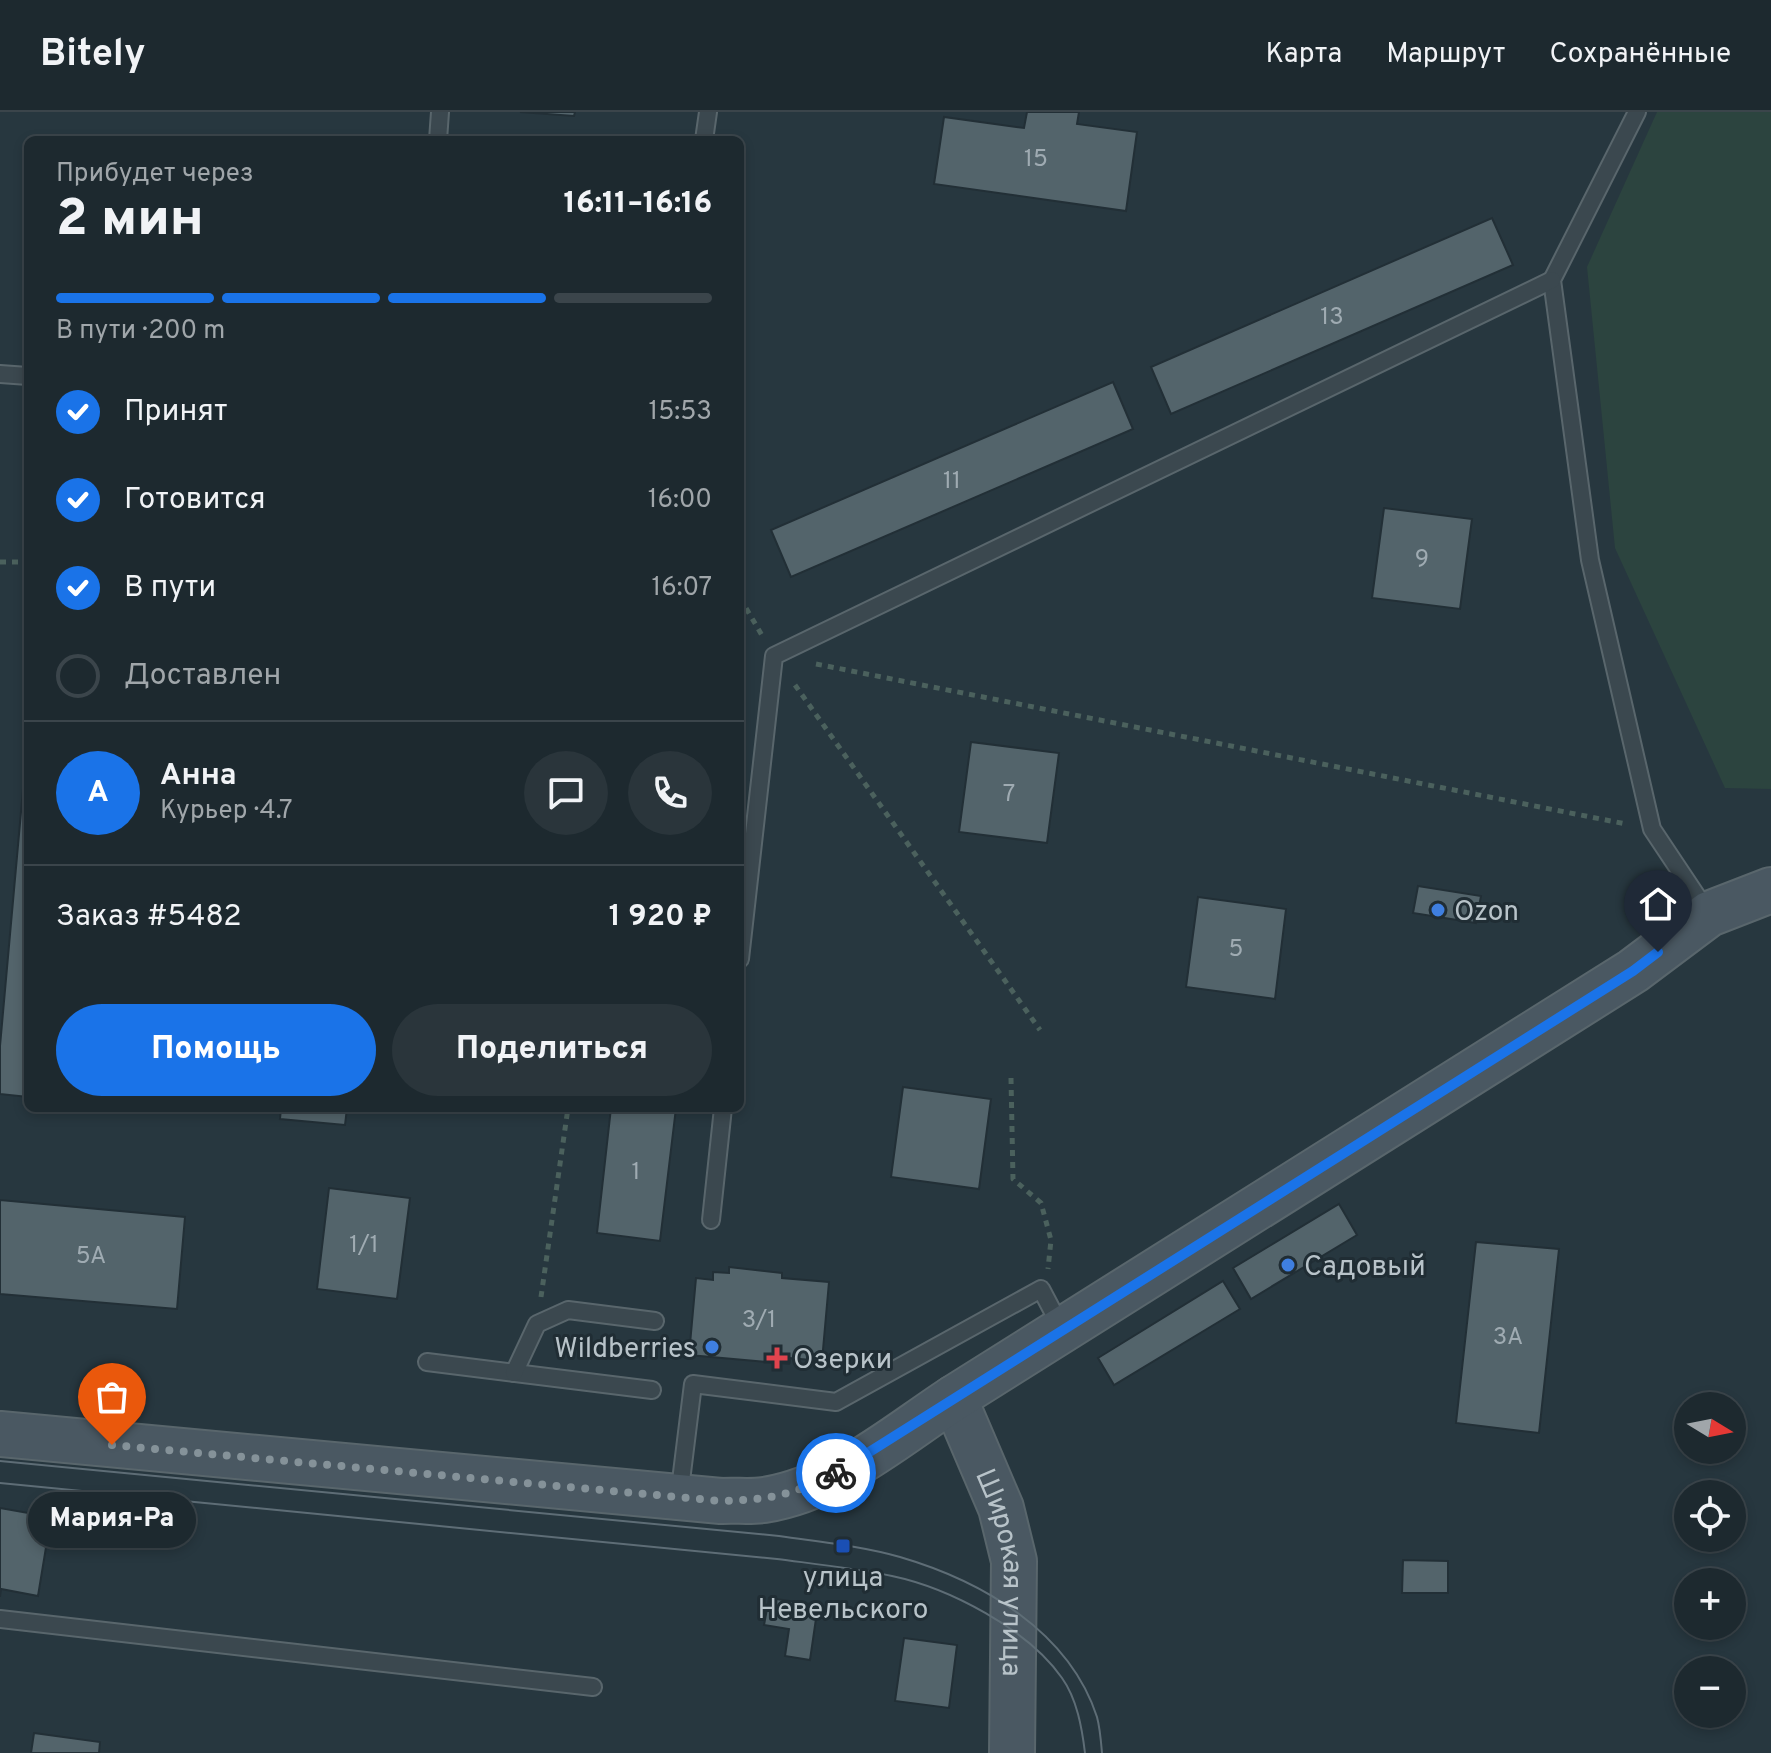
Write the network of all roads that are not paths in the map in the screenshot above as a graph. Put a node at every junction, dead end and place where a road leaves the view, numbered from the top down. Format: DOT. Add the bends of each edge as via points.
graph roads {
  1 [pos="440,112"];
  2 [pos="708,112"];
  3 [pos="1637,112"];
  4 [pos="438,136"];
  5 [pos="705,136"];
  6 [pos="1552,280"];
  7 [pos="0,374"];
  8 [pos="24,376"];
  9 [pos="1771,890"];
  10 [pos="1709,914"];
  11 [pos="744,923"];
  12 [pos="723,1112"];
  13 [pos="711,1220"];
  14 [pos="655,1321"];
  15 [pos="1063,1330"];
  16 [pos="427,1362"];
  17 [pos="514,1373"];
  18 [pos="652,1390"];
  19 [pos="954,1398"];
  20 [pos="0,1434"];
  21 [pos="679,1497"];
  22 [pos="0,1619"];
  23 [pos="593,1687"];
  24 [pos="1012,1753"];
  1 -- 4 [label="lane"];
  2 -- 5 [label="lane"];
  3 -- 6 [label="lane"];
  6 -- 10 [label="lane" via="1590,560 1652,829"];
  6 -- 11 [label="lane" via="774,656"];
  7 -- 8 [label="lane"];
  9 -- 10 [label="street"];
  10 -- 15 [label="street" via="1633,971"];
  12 -- 13 [label="lane"];
  14 -- 17 [label="lane" via="568,1310 537,1324"];
  15 -- 19 [label="street"];
  15 -- 21 [label="lane" via="1041,1289 836,1402 693,1384"];
  16 -- 17 [label="lane"];
  17 -- 18 [label="lane"];
  19 -- 21 [label="street" via="855,1464 806,1489 764,1500"];
  19 -- 24 [label="street, Широкая улица" via="1001,1508 1014,1561"];
  20 -- 21 [label="street"];
  22 -- 23 [label="lane"];
}
